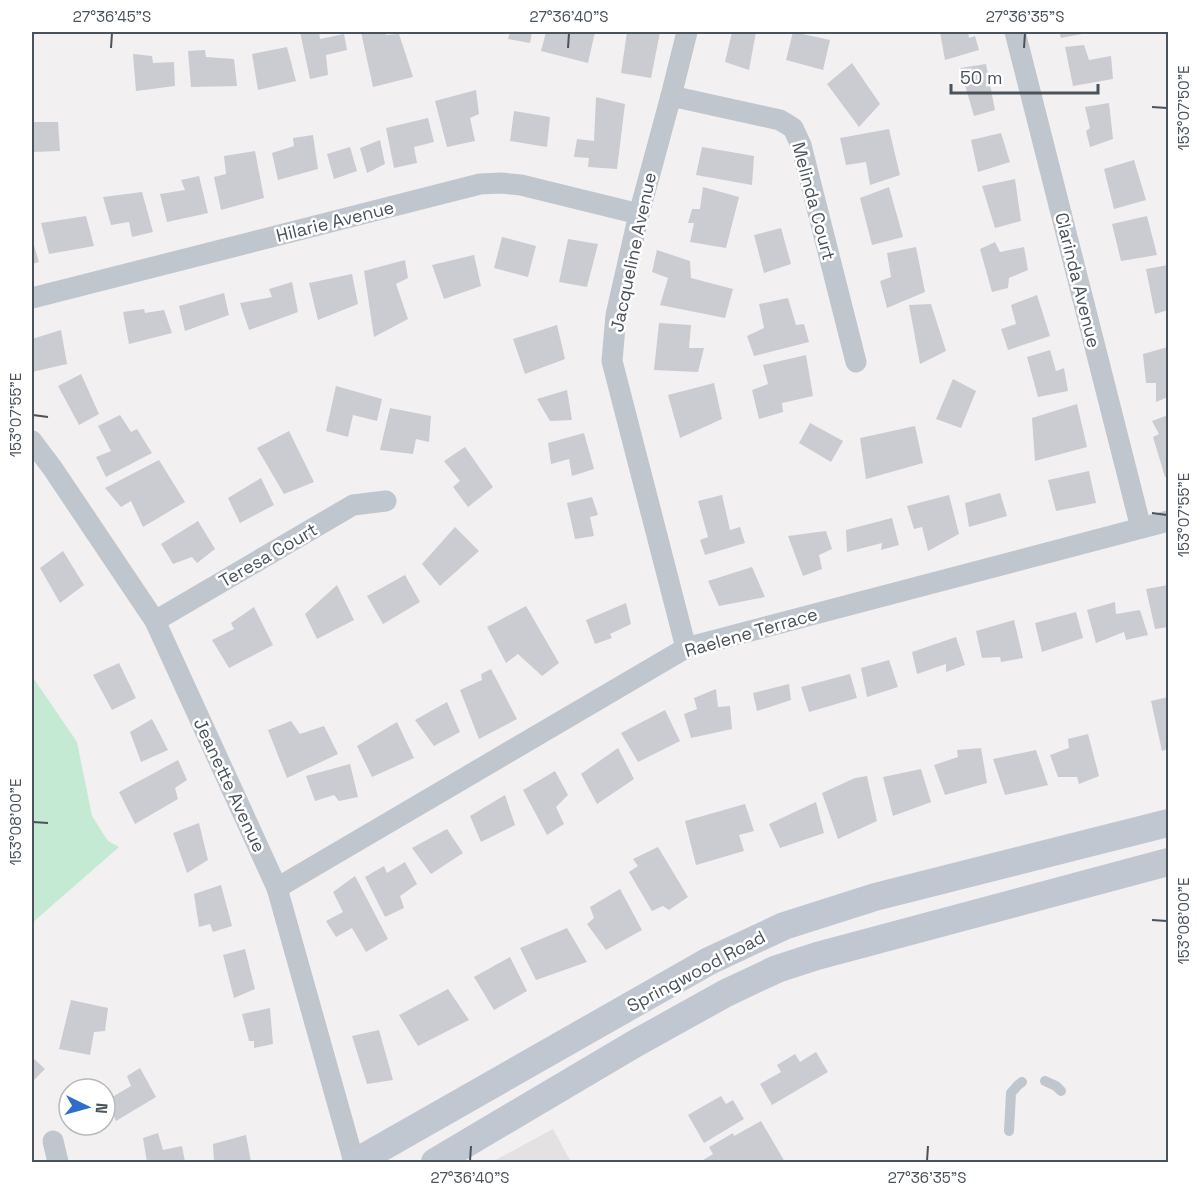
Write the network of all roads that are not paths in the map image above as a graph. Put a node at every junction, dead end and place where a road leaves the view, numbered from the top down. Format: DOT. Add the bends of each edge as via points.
graph roads {
  1 [pos="687,32"];
  2 [pos="1015,32"];
  3 [pos="671,96"];
  4 [pos="639,214"];
  5 [pos="32,298"];
  6 [pos="856,362"];
  7 [pos="32,441"];
  8 [pos="386,501"];
  9 [pos="1168,521"];
  10 [pos="1141,528"];
  11 [pos="155,621"];
  12 [pos="686,648"];
  13 [pos="1168,823"];
  14 [pos="1168,862"];
  15 [pos="1138,870"];
  16 [pos="1168,880"];
  17 [pos="277,888"];
  18 [pos="1046,1081"];
  19 [pos="1022,1082"];
  20 [pos="1061,1090"];
  21 [pos="1009,1131"];
  22 [pos="53,1141"];
  23 [pos="58,1162"];
  24 [pos="355,1162"];
  25 [pos="435,1162"];
  1 -- 3 [label="street, Jacqueline Avenue"];
  2 -- 10 [label="street, Clarinda Avenue"];
  3 -- 4 [label="street, Jacqueline Avenue"];
  3 -- 6 [label="street, Melinda Court" via="780,120 793,128 801,145"];
  4 -- 5 [label="street, Hilarie Avenue" via="521,185 480,184"];
  4 -- 12 [label="street, Jacqueline Avenue" via="616,315 612,361"];
  7 -- 11 [label="street, Jeanette Avenue"];
  8 -- 11 [label="street, Teresa Court" via="353,505"];
  9 -- 10 [label="street, Raelene Terrace"];
  10 -- 12 [label="street, Raelene Terrace"];
  11 -- 17 [label="street, Jeanette Avenue"];
  12 -- 17 [label="street, Raelene Terrace"];
  13 -- 24 [label="main road, Springwood Road" via="875,897 784,926 709,960"];
  14 -- 15 [label="main road, Springwood Road"];
  15 -- 16 [label="main road"];
  15 -- 25 [label="main road, Springwood Road" via="777,969 636,1043 463,1151"];
  17 -- 24 [label="street, Jeanette Avenue"];
  18 -- 20 [label="lane"];
  19 -- 21 [label="lane" via="1011,1093"];
  22 -- 23 [label="street"];
}
